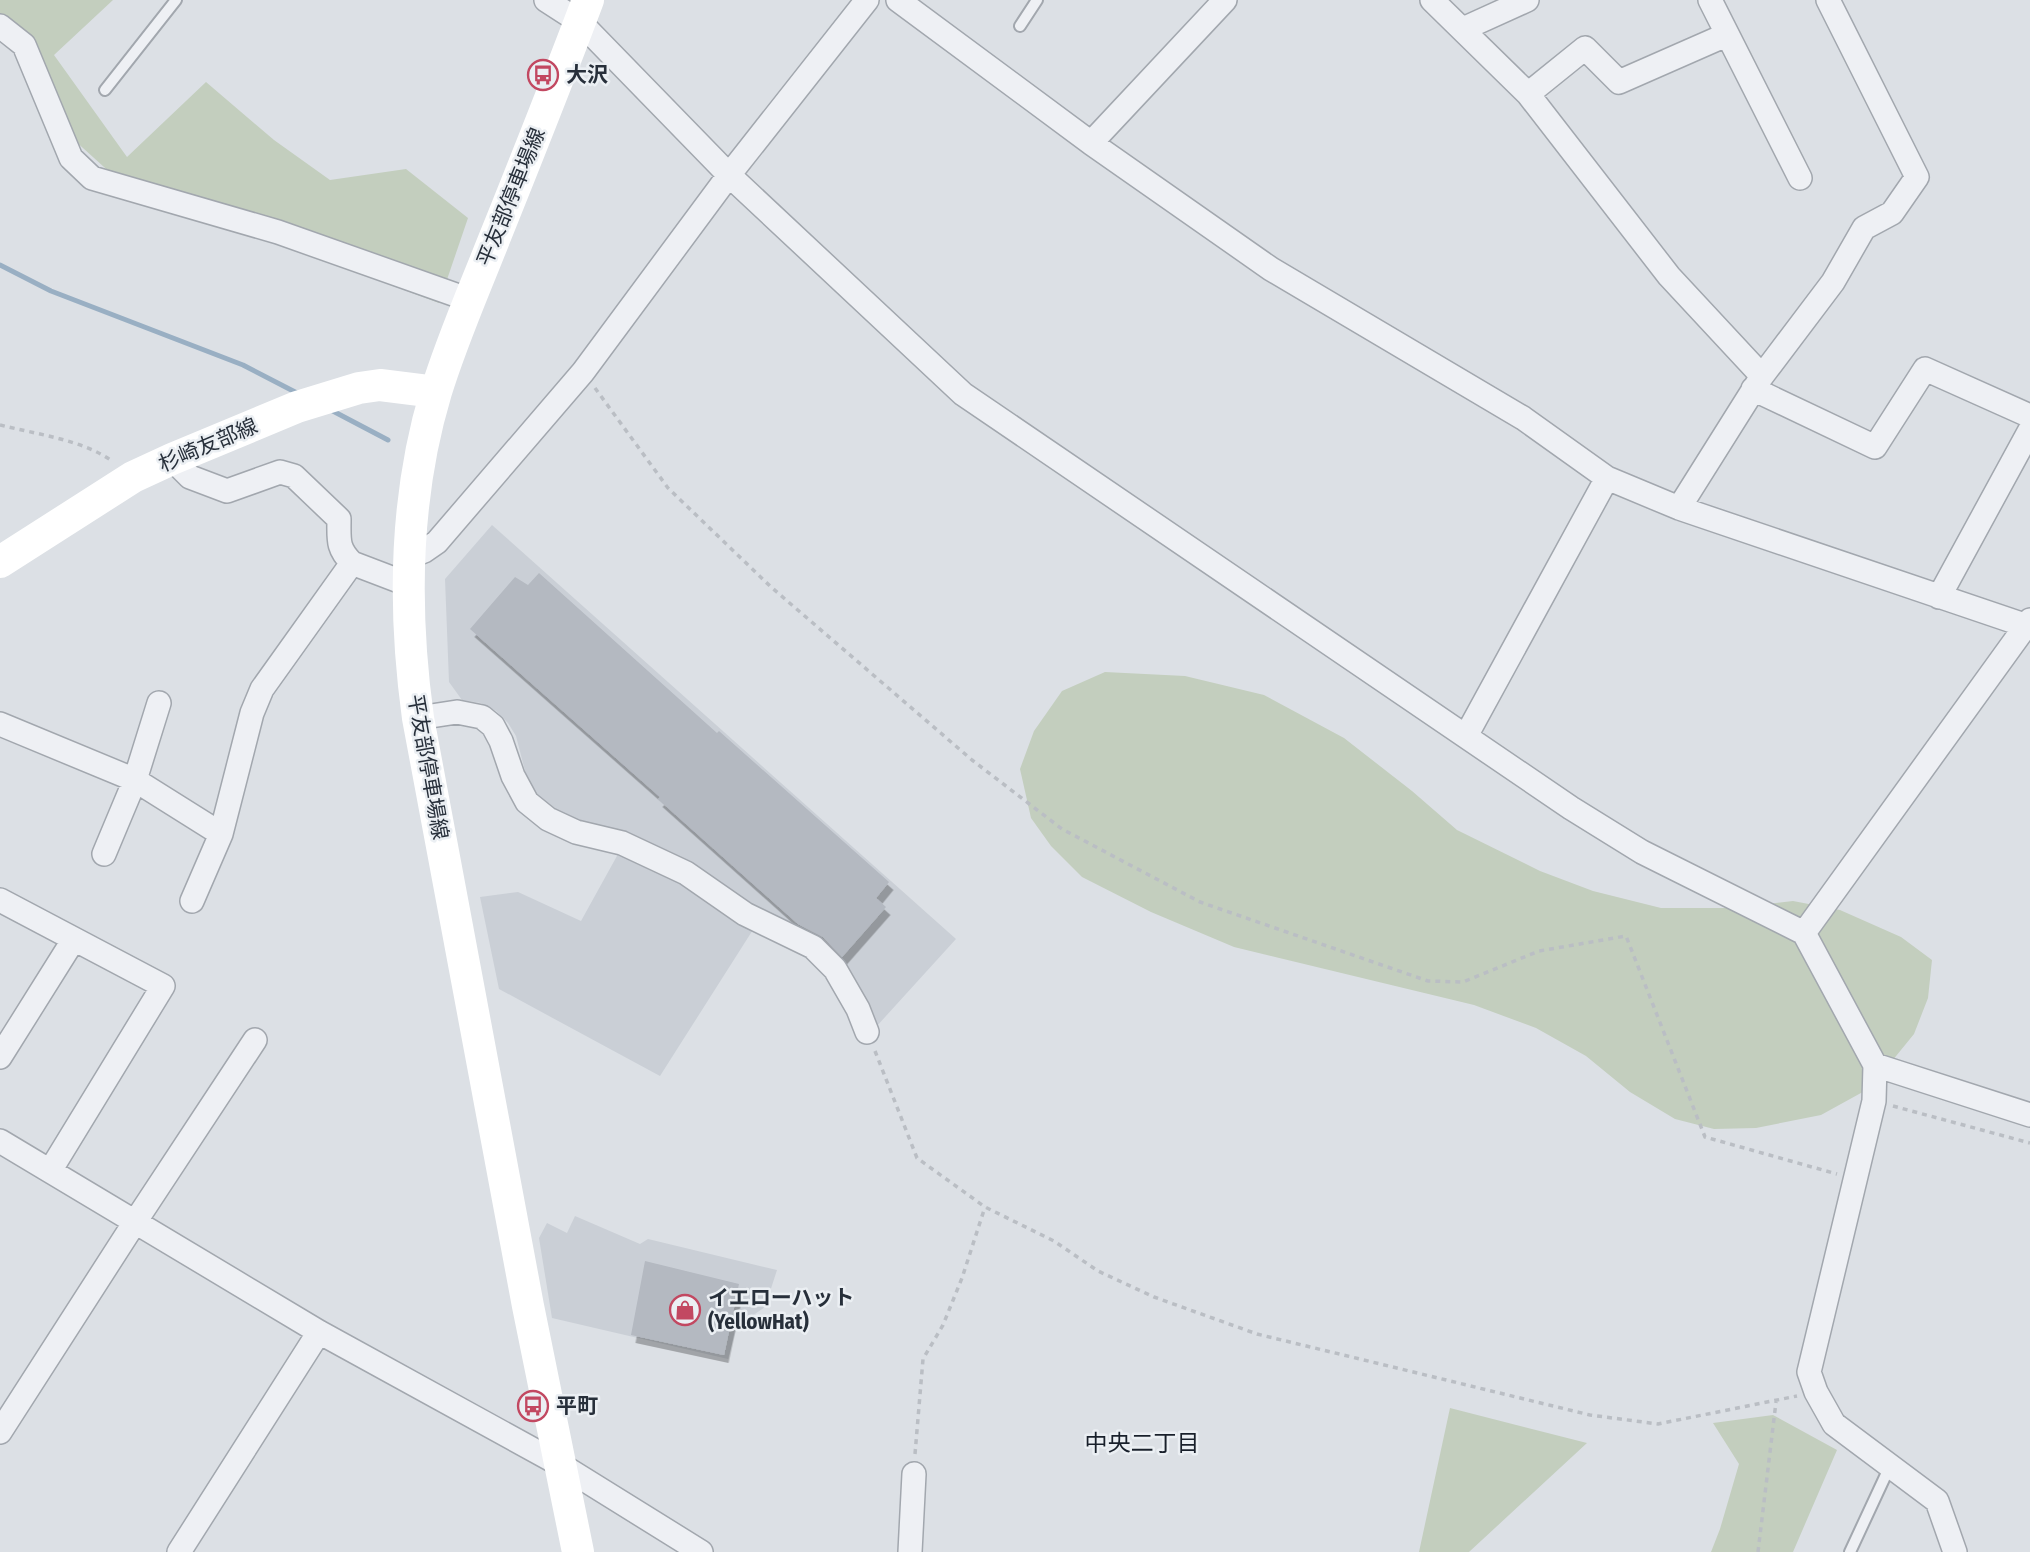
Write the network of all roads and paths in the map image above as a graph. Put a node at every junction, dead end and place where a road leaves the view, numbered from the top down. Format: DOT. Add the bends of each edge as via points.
graph roads {
  1 [pos="177,0"];
  2 [pos="546,0"];
  3 [pos="867,0"];
  4 [pos="898,0"];
  5 [pos="1037,0"];
  6 [pos="1225,0"];
  7 [pos="1432,0"];
  8 [pos="1527,0"];
  9 [pos="1710,0"];
  10 [pos="1828,0"];
  11 [pos="584,11"];
  12 [pos="0,26"];
  13 [pos="1020,26"];
  14 [pos="1463,29"];
  15 [pos="1726,34"];
  16 [pos="105,90"];
  17 [pos="1528,94"];
  18 [pos="1091,144"];
  19 [pos="729,175"];
  20 [pos="1800,178"];
  21 [pos="470,300"];
  22 [pos="583,372"];
  23 [pos="1757,383"];
  24 [pos="436,392"];
  25 [pos="2030,416"];
  26 [pos="0,425"];
  27 [pos="2030,430"];
  28 [pos="172,459"];
  29 [pos="134,477"];
  30 [pos="1607,478"];
  31 [pos="1679,508"];
  32 [pos="0,562"];
  33 [pos="352,563"];
  34 [pos="408,570"];
  35 [pos="1939,597"];
  36 [pos="2029,624"];
  37 [pos="159,704"];
  38 [pos="418,718"];
  39 [pos="0,724"];
  40 [pos="1466,736"];
  41 [pos="135,780"];
  42 [pos="221,834"];
  43 [pos="104,854"];
  44 [pos="0,900"];
  45 [pos="192,901"];
  46 [pos="1804,933"];
  47 [pos="74,939"];
  48 [pos="867,1032"];
  49 [pos="256,1040"];
  50 [pos="0,1057"];
  51 [pos="1875,1065"];
  52 [pos="1874,1101"];
  53 [pos="2030,1115"];
  54 [pos="0,1141"];
  55 [pos="2030,1143"];
  56 [pos="50,1171"];
  57 [pos="1855,1179"];
  58 [pos="985,1207"];
  59 [pos="135,1222"];
  60 [pos="319,1332"];
  61 [pos="1816,1392"];
  62 [pos="1776,1402"];
  63 [pos="0,1432"];
  64 [pos="561,1465"];
  65 [pos="1889,1466"];
  66 [pos="914,1474"];
  67 [pos="179,1552"];
  68 [pos="578,1552"];
  69 [pos="701,1552"];
  70 [pos="910,1552"];
  71 [pos="1758,1552"];
  72 [pos="1850,1552"];
  73 [pos="1955,1552"];
  1 -- 16 [label="lane"];
  2 -- 11 [label="street"];
  3 -- 19 [label="street"];
  4 -- 18 [label="street"];
  5 -- 13 [label="lane"];
  6 -- 18 [label="street"];
  7 -- 14 [label="street"];
  8 -- 14 [label="street"];
  9 -- 15 [label="street"];
  10 -- 23 [label="street" via="1917,177 1892,213 1864,228 1833,282"];
  11 -- 19 [label="street"];
  11 -- 21 [label="main road, 平友部停車場線"];
  12 -- 21 [label="street" via="24,46 71,158 92,178 278,232"];
  14 -- 17 [label="street"];
  15 -- 17 [label="street" via="1619,82 1585,48"];
  15 -- 20 [label="street"];
  17 -- 23 [label="street"];
  18 -- 30 [label="street" via="1271,269 1523,418"];
  19 -- 22 [label="street"];
  19 -- 40 [label="street" via="963,394"];
  21 -- 24 [label="main road, 平友部停車場線"];
  22 -- 34 [label="street"];
  22 -- 57 [label="path" via="668,488 771,587 972,761 1062,829 1200,902 1428,981 1463,982 1539,951 1626,936 1705,1137"];
  23 -- 25 [label="street" via="1875,447 1925,369"];
  23 -- 31 [label="street"];
  24 -- 28 [label="main road, 杉崎友部線" via="380,385 359,388 297,407"];
  24 -- 34 [label="main road, 平友部停車場線" via="420,464"];
  26 -- 29 [label="path" via="99,452"];
  27 -- 35 [label="street"];
  28 -- 29 [label="main road, 杉崎友部線"];
  28 -- 33 [label="street" via="190,477 227,491 279,472 294,476 339,519 341,552"];
  29 -- 32 [label="main road, 杉崎友部線"];
  30 -- 31 [label="street"];
  30 -- 40 [label="street"];
  31 -- 35 [label="street"];
  33 -- 34 [label="street"];
  33 -- 42 [label="street" via="262,689"];
  34 -- 38 [label="main road, 平友部停車場線" via="408,629"];
  35 -- 36 [label="street"];
  36 -- 46 [label="street"];
  37 -- 41 [label="street"];
  38 -- 48 [label="street" via="457,712 482,717 501,741 527,802 548,819 576,832 622,843 687,873 745,914 813,947 835,969"];
  38 -- 64 [label="main road, 平友部停車場線"];
  39 -- 41 [label="street"];
  40 -- 46 [label="street" via="1642,852"];
  41 -- 42 [label="street"];
  41 -- 43 [label="street"];
  42 -- 45 [label="street"];
  44 -- 47 [label="street"];
  46 -- 51 [label="street"];
  47 -- 50 [label="street"];
  47 -- 56 [label="street" via="163,986"];
  48 -- 58 [label="path" via="917,1158"];
  49 -- 59 [label="street"];
  51 -- 52 [label="street"];
  51 -- 53 [label="street"];
  52 -- 55 [label="path"];
  52 -- 57 [label="street"];
  54 -- 56 [label="street"];
  56 -- 59 [label="street"];
  57 -- 61 [label="street" via="1809,1372"];
  58 -- 62 [label="path" via="1154,1297 1257,1334 1451,1382 1590,1415 1658,1424"];
  58 -- 66 [label="path" via="943,1325 923,1359"];
  59 -- 60 [label="street"];
  59 -- 63 [label="street"];
  60 -- 64 [label="street"];
  60 -- 67 [label="street"];
  61 -- 62 [label="path"];
  61 -- 65 [label="street" via="1834,1424"];
  62 -- 71 [label="path"];
  64 -- 68 [label="main road, 平友部停車場線"];
  64 -- 69 [label="street"];
  65 -- 72 [label="lane"];
  65 -- 73 [label="street" via="1937,1501"];
  66 -- 70 [label="street"];
}
